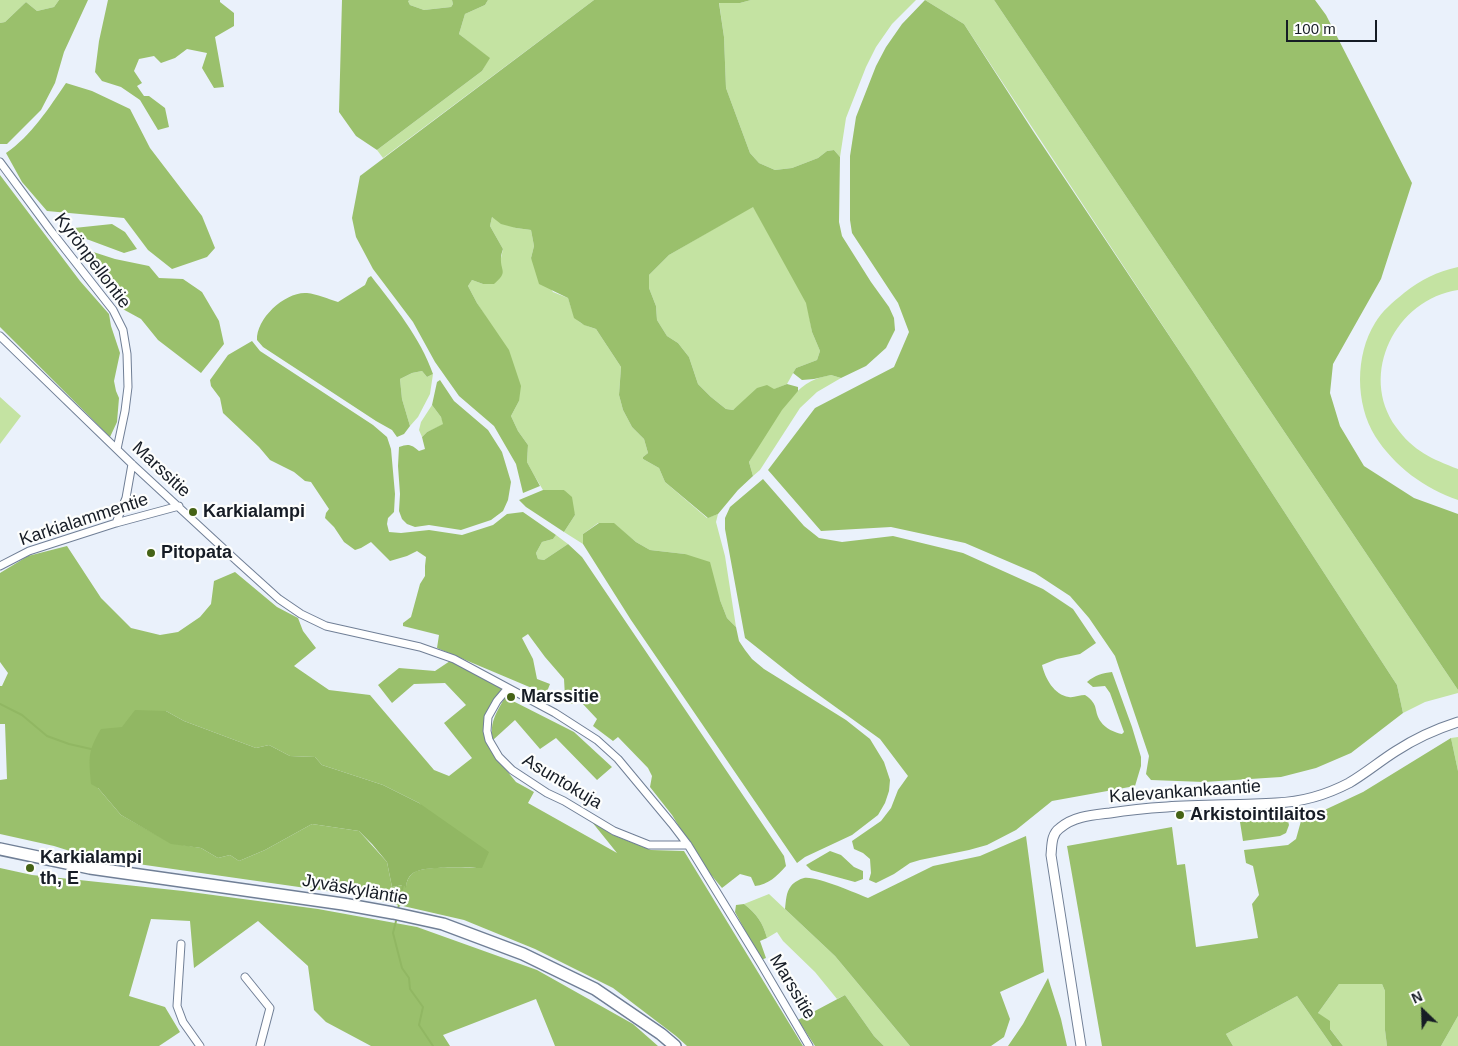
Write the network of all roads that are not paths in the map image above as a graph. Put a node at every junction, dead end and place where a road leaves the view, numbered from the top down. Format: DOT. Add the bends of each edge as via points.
graph roads {
  1 [pos="0,162"];
  2 [pos="0,336"];
  3 [pos="117,449"];
  4 [pos="132,464"];
  5 [pos="179,506"];
  6 [pos="116,523"];
  7 [pos="0,566"];
  8 [pos="508,688"];
  9 [pos="1458,722"];
  10 [pos="688,845"];
  11 [pos="0,849"];
  12 [pos="181,944"];
  13 [pos="245,978"];
  14 [pos="200,1046"];
  15 [pos="260,1046"];
  16 [pos="675,1046"];
  17 [pos="809,1046"];
  18 [pos="1081,1046"];
  1 -- 3 [label="street, Kyrönpellontie" via="113,310 123,330 128,387"];
  2 -- 3 [label="street, Marssitie"];
  3 -- 4 [label="street, Marssitie"];
  4 -- 5 [label="street, Marssitie"];
  4 -- 6 [label="street" via="126,498"];
  5 -- 6 [label="street, Karkialammentie"];
  5 -- 8 [label="street, Marssitie" via="279,599 301,614 326,626 454,659"];
  6 -- 7 [label="street, Karkialammentie" via="29,551"];
  8 -- 10 [label="street, Marssitie" via="597,740 618,759"];
  8 -- 10 [label="street, Asuntokuja" via="488,717 487,731 499,757 512,770 614,831 649,845"];
  9 -- 18 [label="street, Kalevankankaantie" via="1397,750 1347,784 1303,799 1279,803 1125,810 1081,817 1058,829 1052,839 1051,856"];
  10 -- 17 [label="street, Marssitie"];
  11 -- 16 [label="highway, Jyväskyläntie" via="90,868 343,904 443,924 522,954 596,989"];
  12 -- 14 [label="street" via="177,1006 183,1022"];
  13 -- 15 [label="street" via="270,1008"];
}
